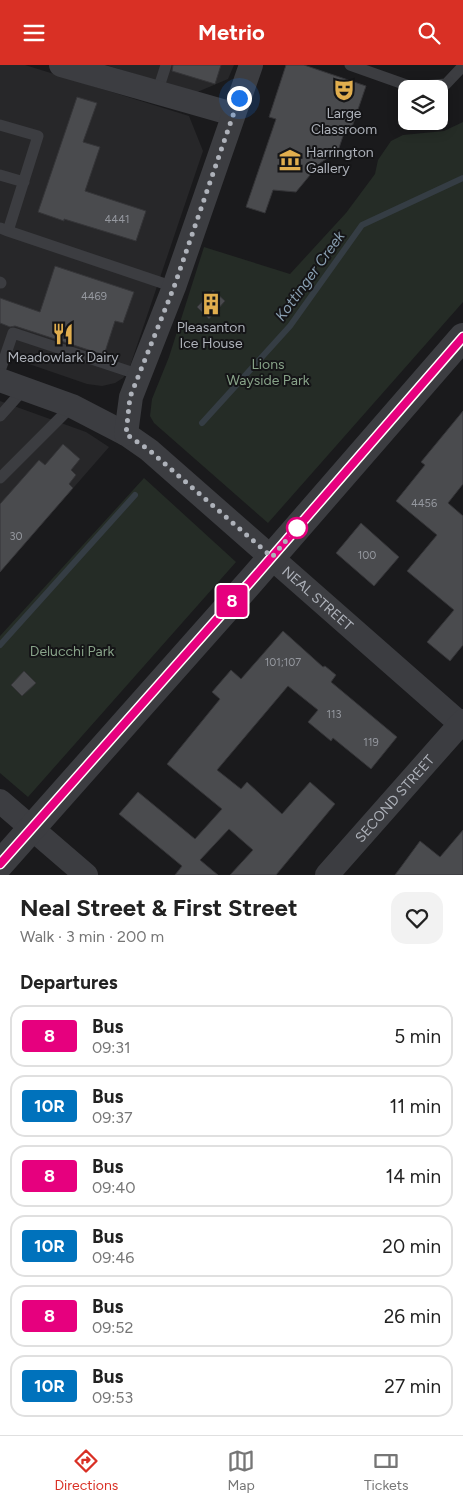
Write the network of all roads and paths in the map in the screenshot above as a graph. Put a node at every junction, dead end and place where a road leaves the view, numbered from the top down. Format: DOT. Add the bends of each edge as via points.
graph roads {
  1 [pos="61,65"];
  2 [pos="166,65"];
  3 [pos="251,65"];
  4 [pos="350,65"];
  5 [pos="463,66"];
  6 [pos="157,93"];
  7 [pos="233,114"];
  8 [pos="0,125"];
  9 [pos="0,175"];
  10 [pos="24,182"];
  11 [pos="4,230"];
  12 [pos="174,287"];
  13 [pos="463,337"];
  14 [pos="0,371"];
  15 [pos="140,375"];
  16 [pos="0,380"];
  17 [pos="24,389"];
  18 [pos="72,405"];
  19 [pos="0,415"];
  20 [pos="126,434"];
  21 [pos="0,478"];
  22 [pos="272,557"];
  23 [pos="462,724"];
  24 [pos="0,801"];
  25 [pos="32,828"];
  26 [pos="0,864"];
  27 [pos="86,875"];
  28 [pos="326,875"];
  1 -- 6 [label="street"];
  2 -- 6 [label="lane"];
  3 -- 7 [label="street"];
  4 -- 5 [label="lane" via="412,87 446,83"];
  6 -- 7 [label="street"];
  7 -- 12 [label="street"];
  8 -- 10 [label="lane" via="38,136"];
  9 -- 10 [label="lane"];
  10 -- 11 [label="lane"];
  11 -- 12 [label="lane"];
  12 -- 15 [label="street"];
  13 -- 22 [label="street"];
  14 -- 15 [label="lane" via="13,333"];
  15 -- 20 [label="street" via="130,397"];
  16 -- 17 [label="street, NEAL STREET"];
  17 -- 18 [label="street, NEAL STREET"];
  17 -- 19 [label="lane"];
  18 -- 20 [label="street, NEAL STREET"];
  18 -- 21 [label="lane"];
  20 -- 22 [label="street, NEAL STREET" via="149,450"];
  22 -- 23 [label="street, NEAL STREET"];
  22 -- 25 [label="street"];
  23 -- 28 [label="street, SECOND STREET"];
  24 -- 25 [label="street"];
  25 -- 26 [label="street"];
  25 -- 27 [label="street"];
}
